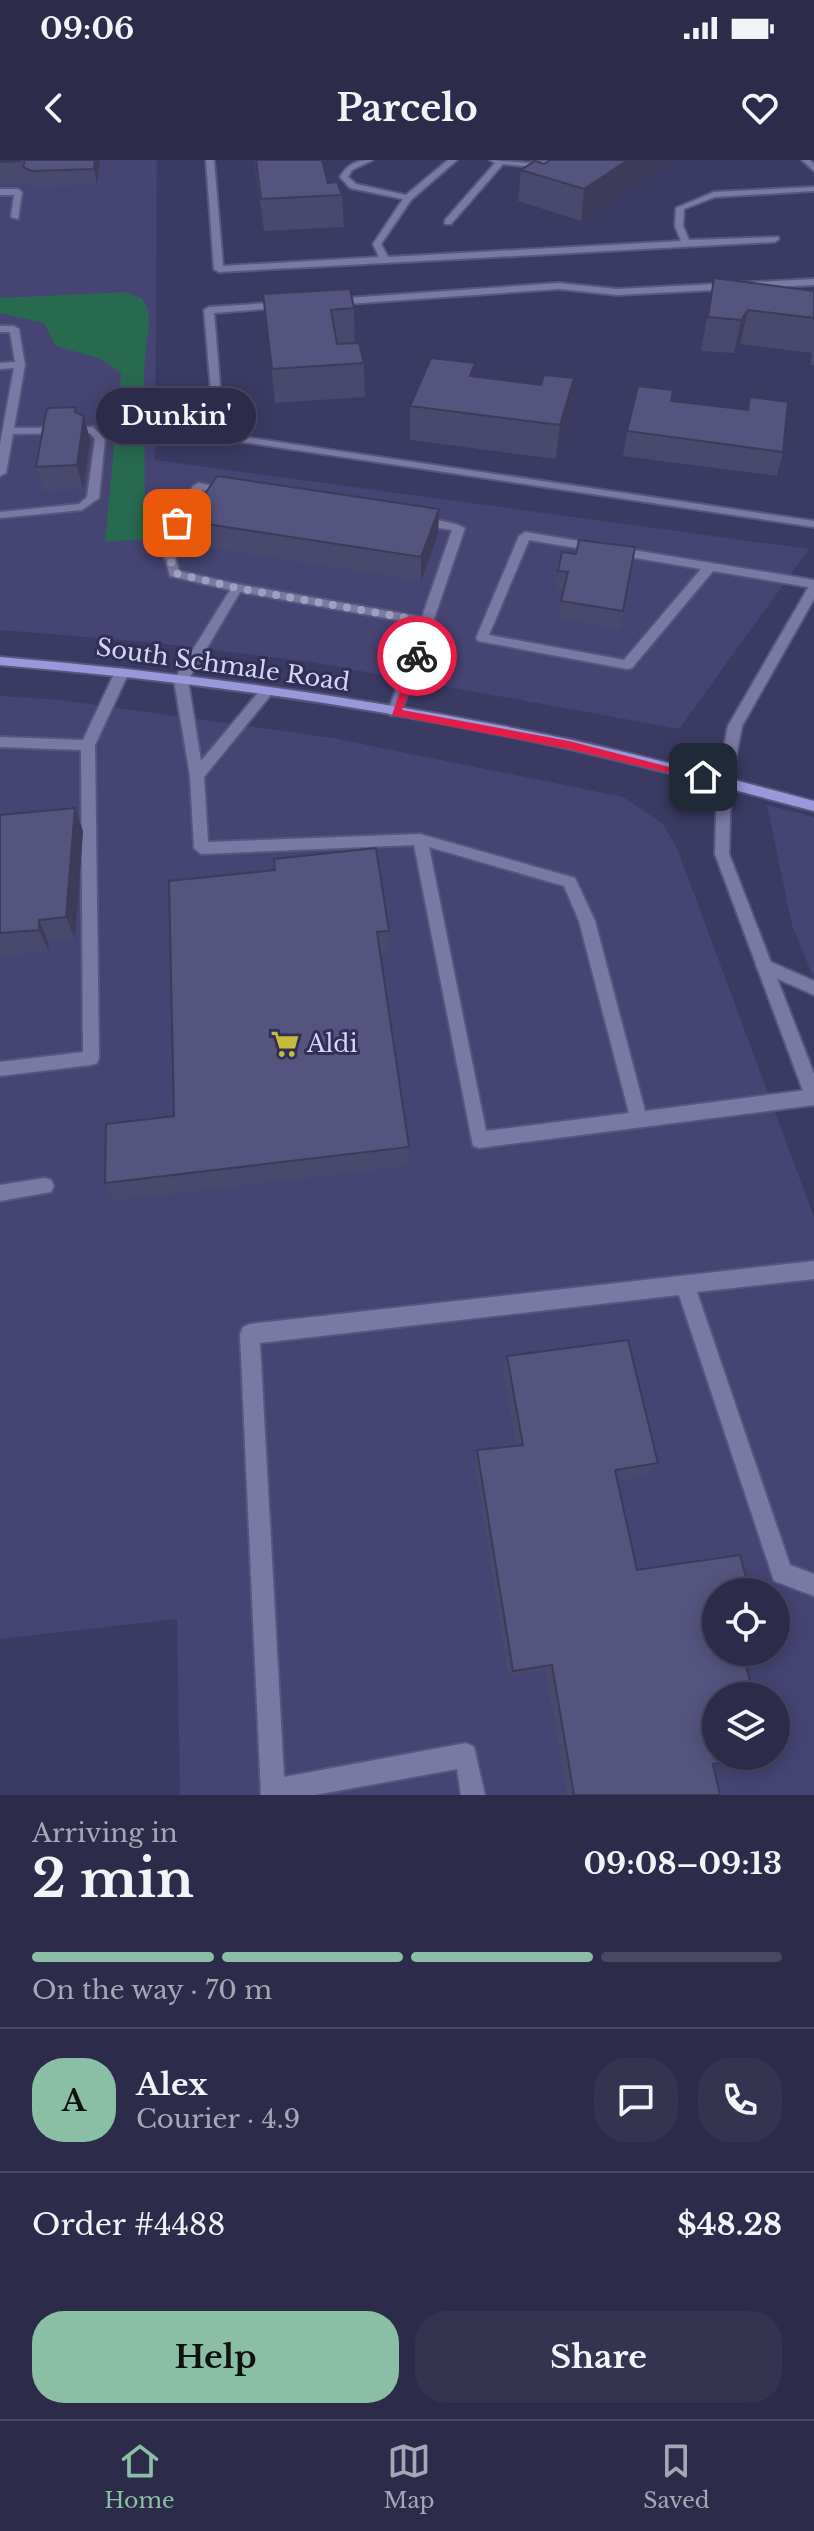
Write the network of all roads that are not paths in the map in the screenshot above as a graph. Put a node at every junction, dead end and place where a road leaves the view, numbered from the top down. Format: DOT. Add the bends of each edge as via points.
graph roads {
  1 [pos="210,160"];
  2 [pos="369,160"];
  3 [pos="551,160"];
  4 [pos="806,160"];
  5 [pos="440,161"];
  6 [pos="452,161"];
  7 [pos="497,161"];
  8 [pos="814,169"];
  9 [pos="814,189"];
  10 [pos="0,192"];
  11 [pos="408,198"];
  12 [pos="15,217"];
  13 [pos="448,222"];
  14 [pos="775,239"];
  15 [pos="686,243"];
  16 [pos="385,260"];
  17 [pos="814,282"];
  18 [pos="320,303"];
  19 [pos="304,304"];
  20 [pos="0,329"];
  21 [pos="20,365"];
  22 [pos="0,366"];
  23 [pos="8,431"];
  24 [pos="0,473"];
  25 [pos="245,494"];
  26 [pos="0,515"];
  27 [pos="413,521"];
  28 [pos="814,524"];
  29 [pos="711,565"];
  30 [pos="814,586"];
  31 [pos="237,588"];
  32 [pos="429,622"];
  33 [pos="0,661"];
  34 [pos="122,672"];
  35 [pos="181,680"];
  36 [pos="267,691"];
  37 [pos="395,712"];
  38 [pos="0,742"];
  39 [pos="88,745"];
  40 [pos="197,776"];
  41 [pos="724,783"];
  42 [pos="814,806"];
  43 [pos="420,839"];
  44 [pos="764,965"];
  45 [pos="814,988"];
  46 [pos="0,1069"];
  47 [pos="814,1096"];
  48 [pos="639,1120"];
  49 [pos="45,1186"];
  50 [pos="0,1193"];
  51 [pos="814,1270"];
  52 [pos="685,1285"];
  53 [pos="814,1585"];
  54 [pos="273,1793"];
  55 [pos="473,1795"];
  1 -- 16 [label="street" via="219,269"];
  2 -- 11 [label="street" via="349,168 344,177 353,186"];
  3 -- 7 [label="street" via="530,165"];
  4 -- 8 [label="street"];
  5 -- 6 [label="street"];
  6 -- 11 [label="street"];
  7 -- 13 [label="street"];
  9 -- 15 [label="street" via="733,193 693,201 680,208 679,226"];
  10 -- 12 [label="street" via="18,192"];
  11 -- 16 [label="street" via="377,244"];
  14 -- 15 [label="street"];
  15 -- 16 [label="street"];
  17 -- 18 [label="street" via="617,292 559,286"];
  19 -- 28 [label="street" via="209,310 219,436"];
  20 -- 21 [label="street" via="14,329"];
  21 -- 22 [label="street"];
  21 -- 23 [label="street"];
  23 -- 24 [label="street"];
  23 -- 26 [label="street" via="77,427 93,430 100,439 93,498 82,507"];
  25 -- 31 [label="street" via="199,486 166,542 174,573"];
  27 -- 32 [label="street" via="459,528"];
  29 -- 29 [label="street" via="525,536 482,638 627,665"];
  29 -- 30 [label="street"];
  30 -- 41 [label="street" via="735,726"];
  31 -- 32 [label="street"];
  31 -- 35 [label="street"];
  32 -- 37 [label="street"];
  33 -- 34 [label="main road, South Schmale Road"];
  34 -- 35 [label="main road, South Schmale Road"];
  34 -- 39 [label="street"];
  35 -- 36 [label="main road, South Schmale Road"];
  35 -- 40 [label="street"];
  36 -- 37 [label="main road, South Schmale Road"];
  36 -- 40 [label="street"];
  37 -- 41 [label="main road, South Schmale Road" via="569,745"];
  38 -- 39 [label="street"];
  39 -- 46 [label="street" via="91,1058"];
  40 -- 43 [label="street" via="201,848"];
  41 -- 42 [label="main road, South Schmale Road"];
  41 -- 44 [label="street" via="722,854"];
  43 -- 48 [label="street" via="570,882 587,921"];
  43 -- 48 [label="street" via="479,1140"];
  44 -- 45 [label="street"];
  44 -- 47 [label="street"];
  47 -- 48 [label="street"];
  49 -- 50 [label="street"];
  51 -- 52 [label="street"];
  52 -- 53 [label="street" via="782,1573"];
  52 -- 54 [label="street" via="250,1334"];
  54 -- 55 [label="street" via="466,1755"];
}
